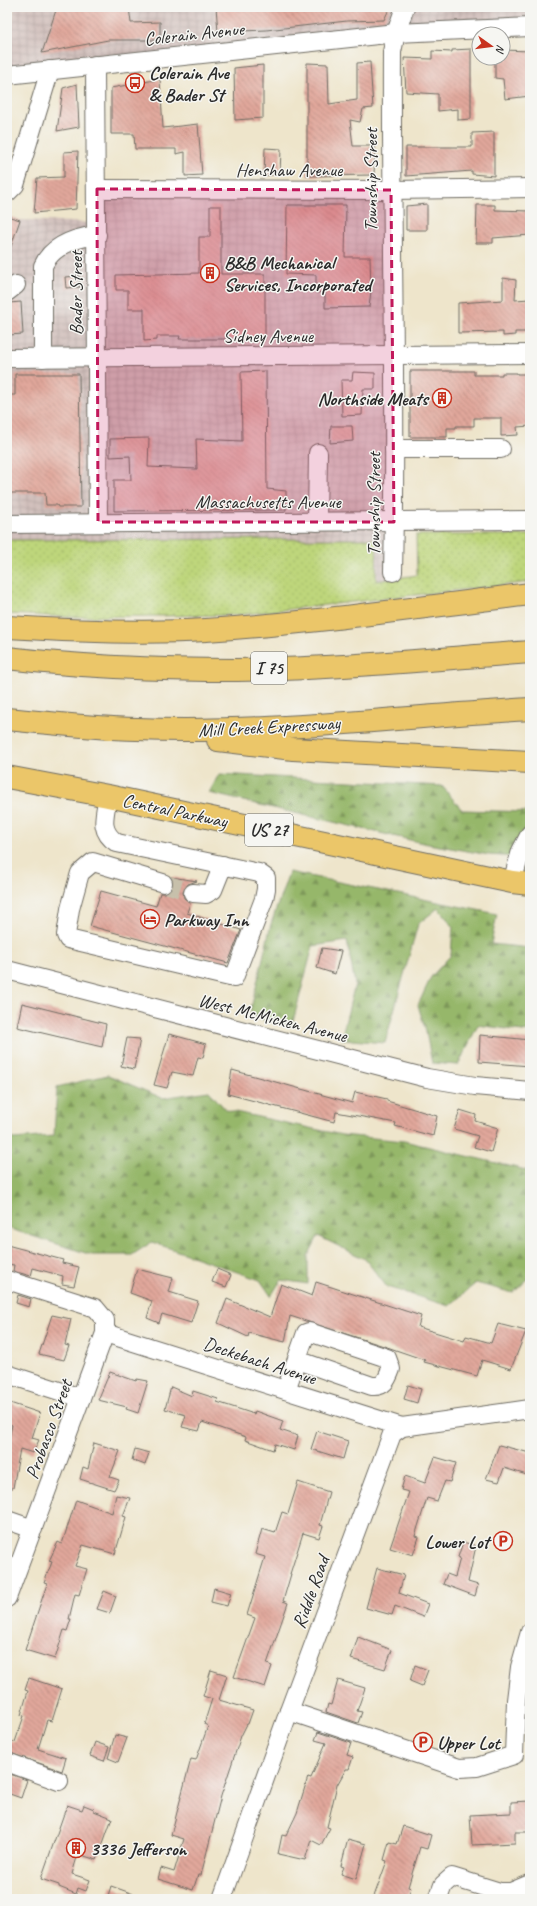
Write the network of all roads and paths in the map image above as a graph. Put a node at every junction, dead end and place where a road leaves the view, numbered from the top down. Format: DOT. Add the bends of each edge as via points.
graph roads {
  1 [pos="405,7"];
  2 [pos="530,27"];
  3 [pos="396,33"];
  4 [pos="95,65"];
  5 [pos="50,70"];
  6 [pos="7,75"];
  7 [pos="530,188"];
  8 [pos="97,189"];
  9 [pos="391,190"];
  10 [pos="7,193"];
  11 [pos="96,235"];
  12 [pos="530,354"];
  13 [pos="7,355"];
  14 [pos="393,356"];
  15 [pos="7,358"];
  16 [pos="43,358"];
  17 [pos="96,358"];
  18 [pos="394,449"];
  19 [pos="501,449"];
  20 [pos="318,453"];
  21 [pos="530,520"];
  22 [pos="98,522"];
  23 [pos="317,522"];
  24 [pos="394,522"];
  25 [pos="7,524"];
  26 [pos="393,572"];
  27 [pos="530,594"];
  28 [pos="7,627"];
  29 [pos="530,652"];
  30 [pos="7,658"];
  31 [pos="530,709"];
  32 [pos="7,719"];
  33 [pos="138,730"];
  34 [pos="530,762"];
  35 [pos="7,777"];
  36 [pos="108,796"];
  37 [pos="530,834"];
  38 [pos="224,865"];
  39 [pos="163,883"];
  40 [pos="521,883"];
  41 [pos="193,893"];
  42 [pos="7,970"];
  43 [pos="530,1091"];
  44 [pos="7,1280"];
  45 [pos="105,1333"];
  46 [pos="297,1360"];
  47 [pos="7,1374"];
  48 [pos="286,1390"];
  49 [pos="82,1398"];
  50 [pos="530,1409"];
  51 [pos="402,1427"];
  52 [pos="7,1520"];
  53 [pos="33,1529"];
  54 [pos="7,1598"];
  55 [pos="530,1632"];
  56 [pos="289,1711"];
  57 [pos="7,1762"];
  58 [pos="59,1780"];
  59 [pos="530,1884"];
  60 [pos="222,1899"];
  61 [pos="438,1899"];
  1 -- 3 [label="street, Township Street"];
  2 -- 3 [label="street, Colerain Avenue"];
  3 -- 4 [label="street, Colerain Avenue"];
  3 -- 9 [label="street, Township Street" via="392,52"];
  4 -- 5 [label="street, Colerain Avenue"];
  4 -- 8 [label="street, Bader Street"];
  5 -- 6 [label="street, Colerain Avenue"];
  5 -- 10 [label="street" via="15,185"];
  7 -- 9 [label="street, Henshaw Avenue"];
  8 -- 9 [label="street, Henshaw Avenue"];
  8 -- 11 [label="street, Bader Street"];
  9 -- 14 [label="street, Township Street"];
  11 -- 16 [label="street" via="77,239 47,255 43,266"];
  11 -- 17 [label="street, Bader Street"];
  12 -- 14 [label="street, Sidney Avenue"];
  13 -- 15 [label="street"];
  14 -- 17 [label="street, Sidney Avenue"];
  14 -- 18 [label="street, Township Street"];
  15 -- 16 [label="street, Sidney Avenue"];
  16 -- 17 [label="street, Sidney Avenue"];
  17 -- 22 [label="street, Bader Street"];
  18 -- 19 [label="street"];
  18 -- 24 [label="street, Township Street"];
  20 -- 23 [label="street"];
  21 -- 24 [label="street, Massachusetts Avenue"];
  22 -- 23 [label="street, Massachusetts Avenue"];
  22 -- 25 [label="street, Massachusetts Avenue"];
  23 -- 24 [label="street, Massachusetts Avenue"];
  24 -- 26 [label="street, Township Street"];
  27 -- 28 [label="main road" via="370,614 206,630 129,632"];
  29 -- 30 [label="main road, I 75" via="237,670 58,663"];
  31 -- 33 [label="main road, Mill Creek Expressway" via="289,726"];
  32 -- 33 [label="main road, Mill Creek Expressway"];
  33 -- 34 [label="main road" via="293,749"];
  35 -- 36 [label="main road, Central Parkway / US 27"];
  36 -- 38 [label="street" via="104,827 109,838 116,843"];
  36 -- 40 [label="main road, Central Parkway / US 27"];
  37 -- 40 [label="street" via="521,851"];
  38 -- 39 [label="street" via="258,873 266,878 264,899 234,978 68,939 66,935 70,909 80,873 93,862"];
  38 -- 41 [label="street" via="213,890 206,894"];
  42 -- 43 [label="street, West McMicken Avenue" via="427,1078"];
  44 -- 45 [label="street" via="95,1308 105,1320"];
  45 -- 48 [label="street, Deckebach Avenue"];
  45 -- 49 [label="street, Probasco Street"];
  46 -- 46 [label="street" via="306,1333 309,1332 387,1358 391,1369 384,1384 378,1387"];
  46 -- 48 [label="street"];
  47 -- 49 [label="street"];
  48 -- 51 [label="street, Deckebach Avenue"];
  49 -- 53 [label="street, Probasco Street"];
  50 -- 51 [label="street"];
  51 -- 56 [label="street, Riddle Road" via="392,1434"];
  52 -- 53 [label="street"];
  53 -- 54 [label="street, Probasco Street"];
  55 -- 56 [label="street" via="520,1667 514,1755 477,1767 459,1768"];
  56 -- 60 [label="street, Riddle Road"];
  57 -- 58 [label="street"];
  59 -- 61 [label="street" via="511,1892 500,1892 452,1877 443,1885"];
}
